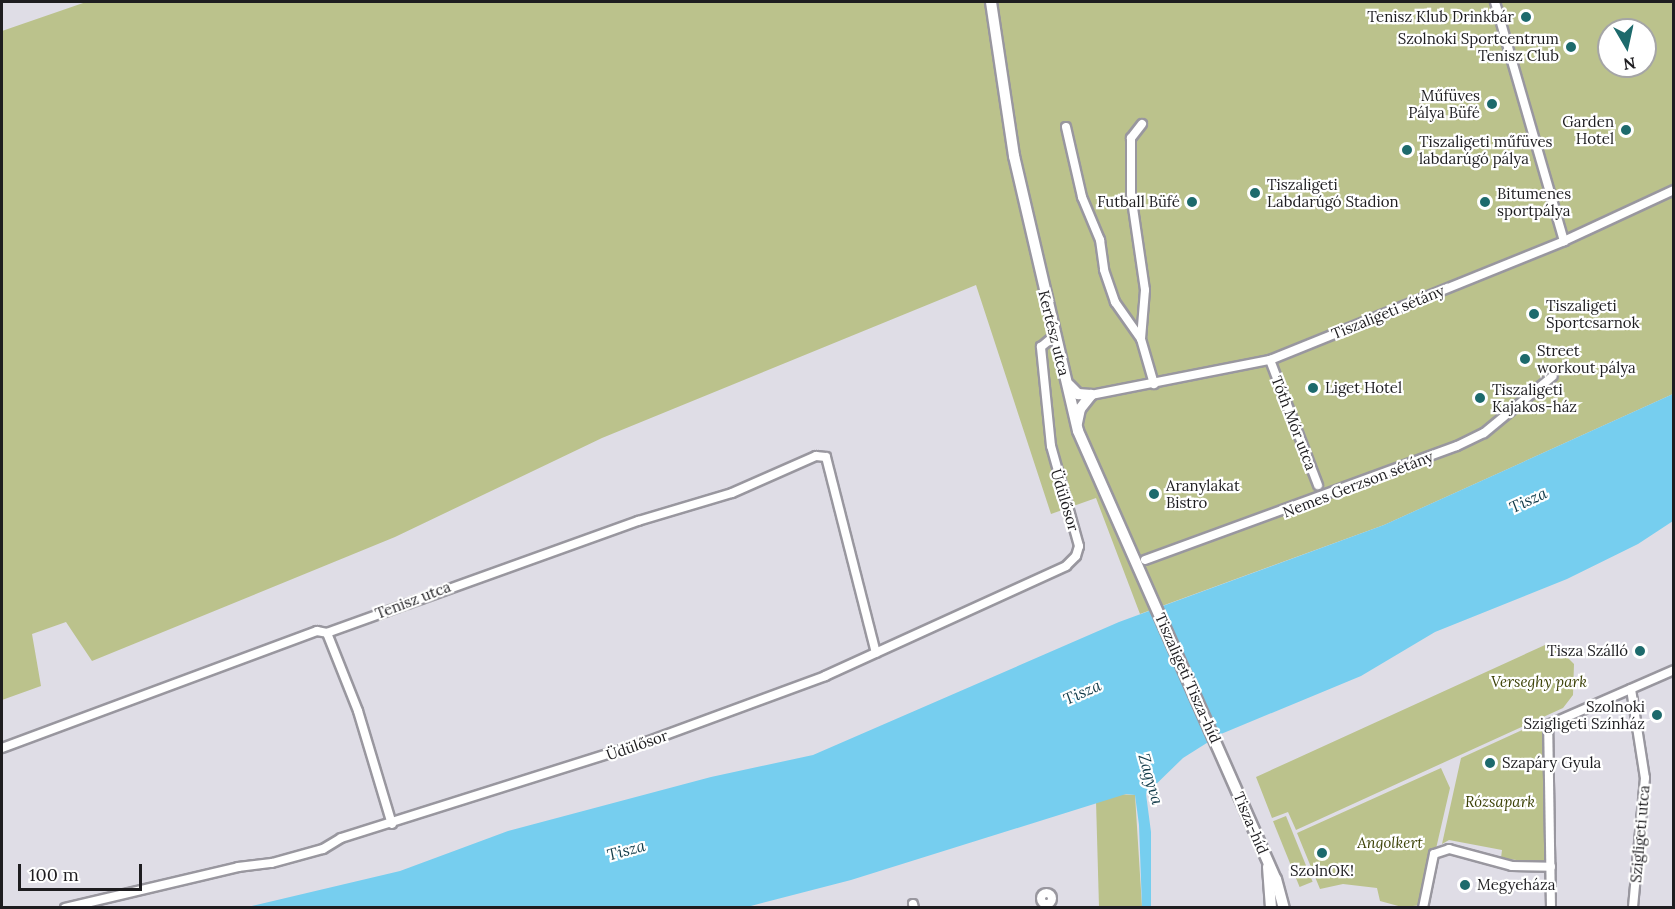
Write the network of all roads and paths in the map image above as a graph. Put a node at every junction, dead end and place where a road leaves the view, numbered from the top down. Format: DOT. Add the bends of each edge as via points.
graph roads {
  1 [pos="991,2"];
  2 [pos="1496,2"];
  3 [pos="1142,124"];
  4 [pos="1066,127"];
  5 [pos="1674,190"];
  6 [pos="1564,242"];
  7 [pos="1054,336"];
  8 [pos="1142,339"];
  9 [pos="1270,360"];
  10 [pos="1063,374"];
  11 [pos="1553,376"];
  12 [pos="1154,384"];
  13 [pos="1091,395"];
  14 [pos="1072,403"];
  15 [pos="1077,426"];
  16 [pos="1318,485"];
  17 [pos="1143,566"];
  18 [pos="327,633"];
  19 [pos="876,653"];
  20 [pos="1674,670"];
  21 [pos="1631,689"];
  22 [pos="2,748"];
  23 [pos="1235,785"];
  24 [pos="392,824"];
  25 [pos="1267,861"];
  26 [pos="1551,867"];
  27 [pos="1281,893"];
  28 [pos="65,908"];
  29 [pos="1271,908"];
  30 [pos="1284,908"];
  31 [pos="1289,908"];
  32 [pos="1423,908"];
  33 [pos="1551,908"];
  34 [pos="1633,908"];
  1 -- 7 [label="main road, Kertész utca" via="1014,156"];
  2 -- 6 [label="street"];
  3 -- 8 [label="street" via="1131,138 1130,158 1145,290"];
  4 -- 8 [label="street" via="1082,197 1100,240 1104,270 1115,302"];
  5 -- 6 [label="street, Tiszaligeti sétány"];
  6 -- 9 [label="street, Tiszaligeti sétány"];
  7 -- 10 [label="main road, Kertész utca"];
  7 -- 19 [label="street, Üdülősor" via="1041,347 1051,446 1059,485 1078,540 1076,556 1058,569"];
  8 -- 12 [label="street"];
  9 -- 12 [label="street, Tiszaligeti sétány"];
  9 -- 16 [label="street, Tóth Mór utca"];
  10 -- 13 [label="main road" via="1078,394"];
  10 -- 14 [label="main road, Kertész utca"];
  11 -- 17 [label="street, Nemes Gerzson sétány" via="1484,433 1457,446"];
  12 -- 13 [label="street, Tiszaligeti sétány"];
  13 -- 14 [label="main road"];
  13 -- 15 [label="main road" via="1080,409"];
  14 -- 15 [label="main road, Kertész utca"];
  15 -- 17 [label="main road, Kertész utca"];
  17 -- 23 [label="main road, Tiszaligeti Tisza-híd"];
  18 -- 19 [label="street, Tenisz utca" via="605,532 732,493 816,456 826,457"];
  18 -- 22 [label="street, Tenisz utca" via="317,631"];
  18 -- 24 [label="street" via="358,711"];
  19 -- 24 [label="street, Üdülősor" via="717,718"];
  20 -- 21 [label="street"];
  21 -- 26 [label="street" via="1548,725"];
  21 -- 34 [label="street, Szigligeti utca" via="1645,778"];
  23 -- 25 [label="main road, Tisza-híd"];
  24 -- 28 [label="street, Üdülősor" via="272,863 238,867"];
  25 -- 27 [label="main road, Tisza-híd"];
  25 -- 29 [label="main road"];
  26 -- 32 [label="street" via="1512,866 1449,849 1434,854"];
  26 -- 33 [label="street"];
  27 -- 30 [label="main road, Tisza-híd"];
  27 -- 31 [label="street"];
}
